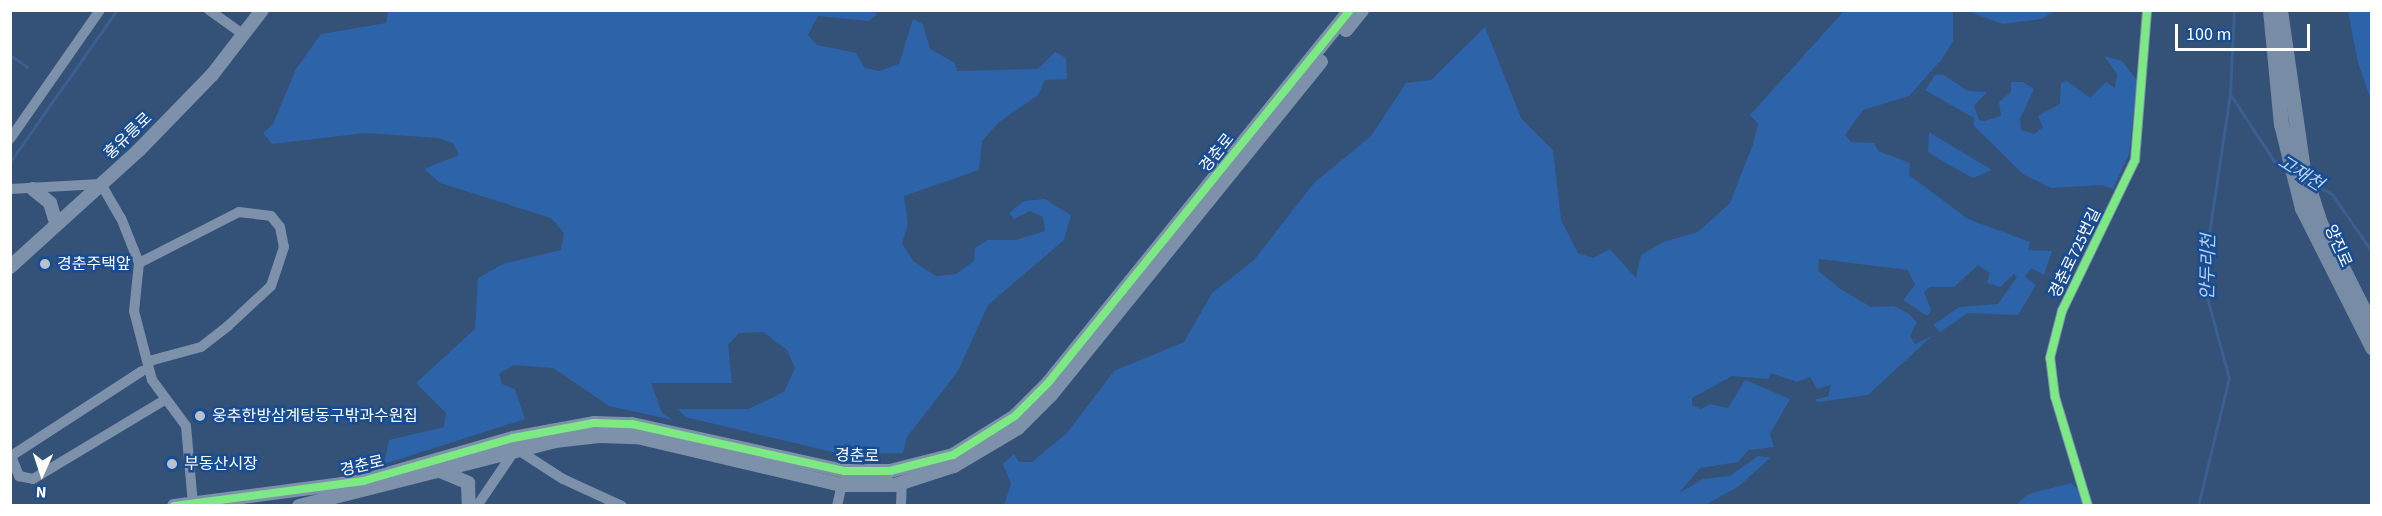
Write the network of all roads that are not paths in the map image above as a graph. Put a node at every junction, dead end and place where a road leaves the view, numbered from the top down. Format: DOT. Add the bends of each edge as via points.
graph roads {
  1 [pos="100,10"];
  2 [pos="209,10"];
  3 [pos="1350,10"];
  4 [pos="1362,10"];
  5 [pos="2147,10"];
  6 [pos="2270,10"];
  7 [pos="2280,10"];
  8 [pos="258,12"];
  9 [pos="244,35"];
  10 [pos="10,139"];
  11 [pos="101,184"];
  12 [pos="11,189"];
  13 [pos="33,189"];
  14 [pos="56,223"];
  15 [pos="139,263"];
  16 [pos="10,267"];
  17 [pos="2372,327"];
  18 [pos="2372,347"];
  19 [pos="149,361"];
  20 [pos="142,371"];
  21 [pos="166,399"];
  22 [pos="514,444"];
  23 [pos="438,470"];
  24 [pos="902,483"];
  25 [pos="842,486"];
  26 [pos="193,504"];
  27 [pos="174,506"];
  28 [pos="299,506"];
  29 [pos="469,506"];
  30 [pos="477,506"];
  31 [pos="622,506"];
  32 [pos="837,506"];
  33 [pos="901,506"];
  34 [pos="2088,506"];
  1 -- 10 [label="street"];
  2 -- 9 [label="street"];
  3 -- 22 [label="street, 경춘로" via="1048,383 1016,416 953,455 868,472 790,463 632,424 594,423"];
  4 -- 24 [label="street, 경춘로" via="1030,417 985,451"];
  5 -- 34 [label="street, 경춘로725번길" via="2135,160 2062,311 2050,358 2055,397"];
  6 -- 18 [label="main road, 양진로" via="2289,157 2302,208"];
  7 -- 17 [label="main road, 양진로" via="2303,170 2320,224"];
  8 -- 9 [label="street, 홍유릉로"];
  9 -- 11 [label="street, 홍유릉로" via="212,75"];
  11 -- 13 [label="street"];
  11 -- 14 [label="street, 홍유릉로"];
  11 -- 15 [label="street"];
  12 -- 13 [label="street"];
  13 -- 14 [label="street" via="50,203"];
  14 -- 16 [label="street, 홍유릉로"];
  15 -- 19 [label="street" via="134,311"];
  15 -- 19 [label="street" via="239,212 271,216 280,227 284,247 271,286 228,326 201,346"];
  19 -- 21 [label="street" via="152,380"];
  20 -- 21 [label="street" via="11,456 20,476 33,479"];
  21 -- 26 [label="street" via="186,426"];
  22 -- 23 [label="street, 경춘로"];
  22 -- 25 [label="street, 경춘로" via="599,436 637,437"];
  22 -- 26 [label="street, 경춘로" via="363,481"];
  22 -- 30 [label="street"];
  22 -- 31 [label="street"];
  23 -- 28 [label="street, 경춘로"];
  23 -- 29 [label="street" via="468,483"];
  24 -- 25 [label="street, 경춘로"];
  24 -- 33 [label="street"];
  25 -- 32 [label="street"];
  26 -- 27 [label="street, 경춘로"];
}
